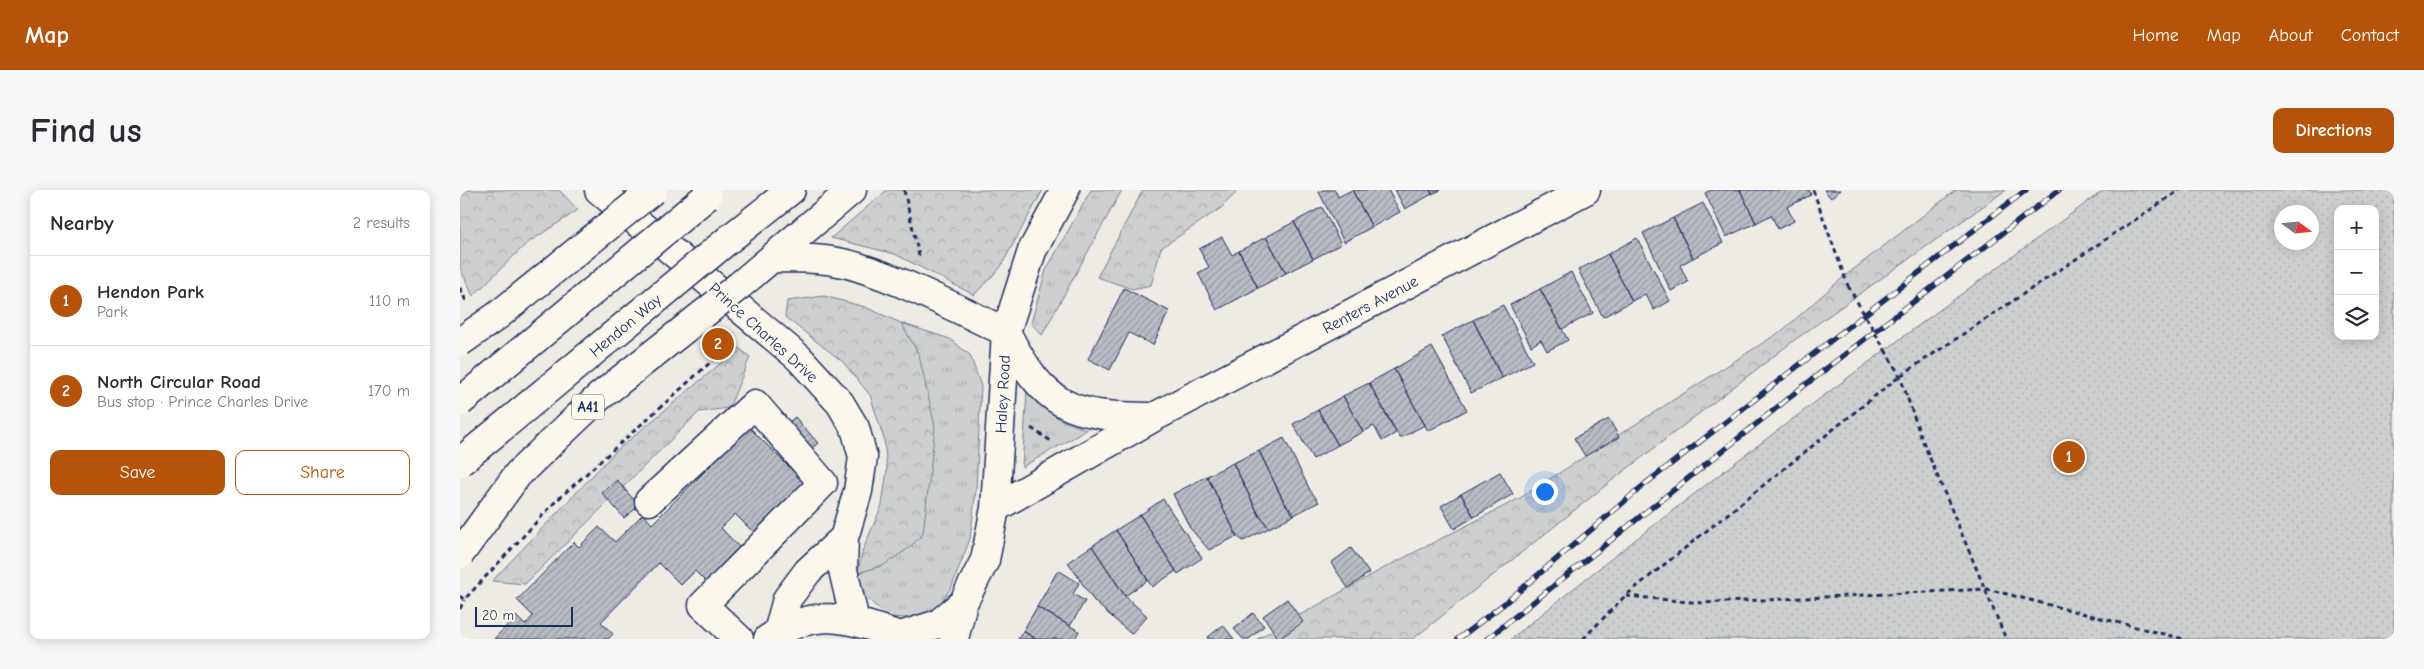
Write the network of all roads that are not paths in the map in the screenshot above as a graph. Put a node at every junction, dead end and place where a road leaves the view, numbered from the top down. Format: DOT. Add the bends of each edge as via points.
graph roads {
  1 [pos="599,190"];
  2 [pos="653,190"];
  3 [pos="791,190"];
  4 [pos="852,190"];
  5 [pos="1065,190"];
  6 [pos="1586,190"];
  7 [pos="711,193"];
  8 [pos="774,258"];
  9 [pos="1006,332"];
  10 [pos="460,342"];
  11 [pos="460,402"];
  12 [pos="1154,417"];
  13 [pos="460,462"];
  14 [pos="649,502"];
  15 [pos="995,508"];
  16 [pos="844,538"];
  17 [pos="460,554"];
  18 [pos="963,603"];
  19 [pos="855,621"];
  20 [pos="774,636"];
  21 [pos="902,637"];
  22 [pos="739,639"];
  23 [pos="954,639"];
  1 -- 16 [label="main road, Prince Charles Drive" via="799,358 840,403 855,428 864,457"];
  2 -- 10 [label="main road, bridge"];
  3 -- 13 [label="main road, Hendon Way / A41, bridge"];
  4 -- 8 [label="main road, A41"];
  5 -- 9 [label="main road, Haley Road" via="1032,250"];
  6 -- 12 [label="main road, Renters Avenue"];
  7 -- 11 [label="main road, bridge"];
  8 -- 9 [label="main road" via="803,258 856,266 918,290"];
  8 -- 17 [label="main road, A41, bridge" via="599,397 525,468"];
  9 -- 12 [label="main road, Renters Avenue" via="1023,365 1041,388 1064,404 1097,416"];
  9 -- 15 [label="main road, Haley Road"];
  12 -- 15 [label="main road, Renters Avenue"];
  14 -- 22 [label="main road" via="755,404 824,483 703,605"];
  15 -- 18 [label="main road, Haley Road" via="985,560"];
  16 -- 19 [label="main road, Prince Charles Drive" via="843,570"];
  16 -- 20 [label="main road" via="808,571 787,599"];
  18 -- 21 [label="main road, Haley Road" via="938,624"];
  18 -- 23 [label="main road, Haley Road"];
  19 -- 20 [label="main road" via="804,620"];
  19 -- 21 [label="main road"];
}
